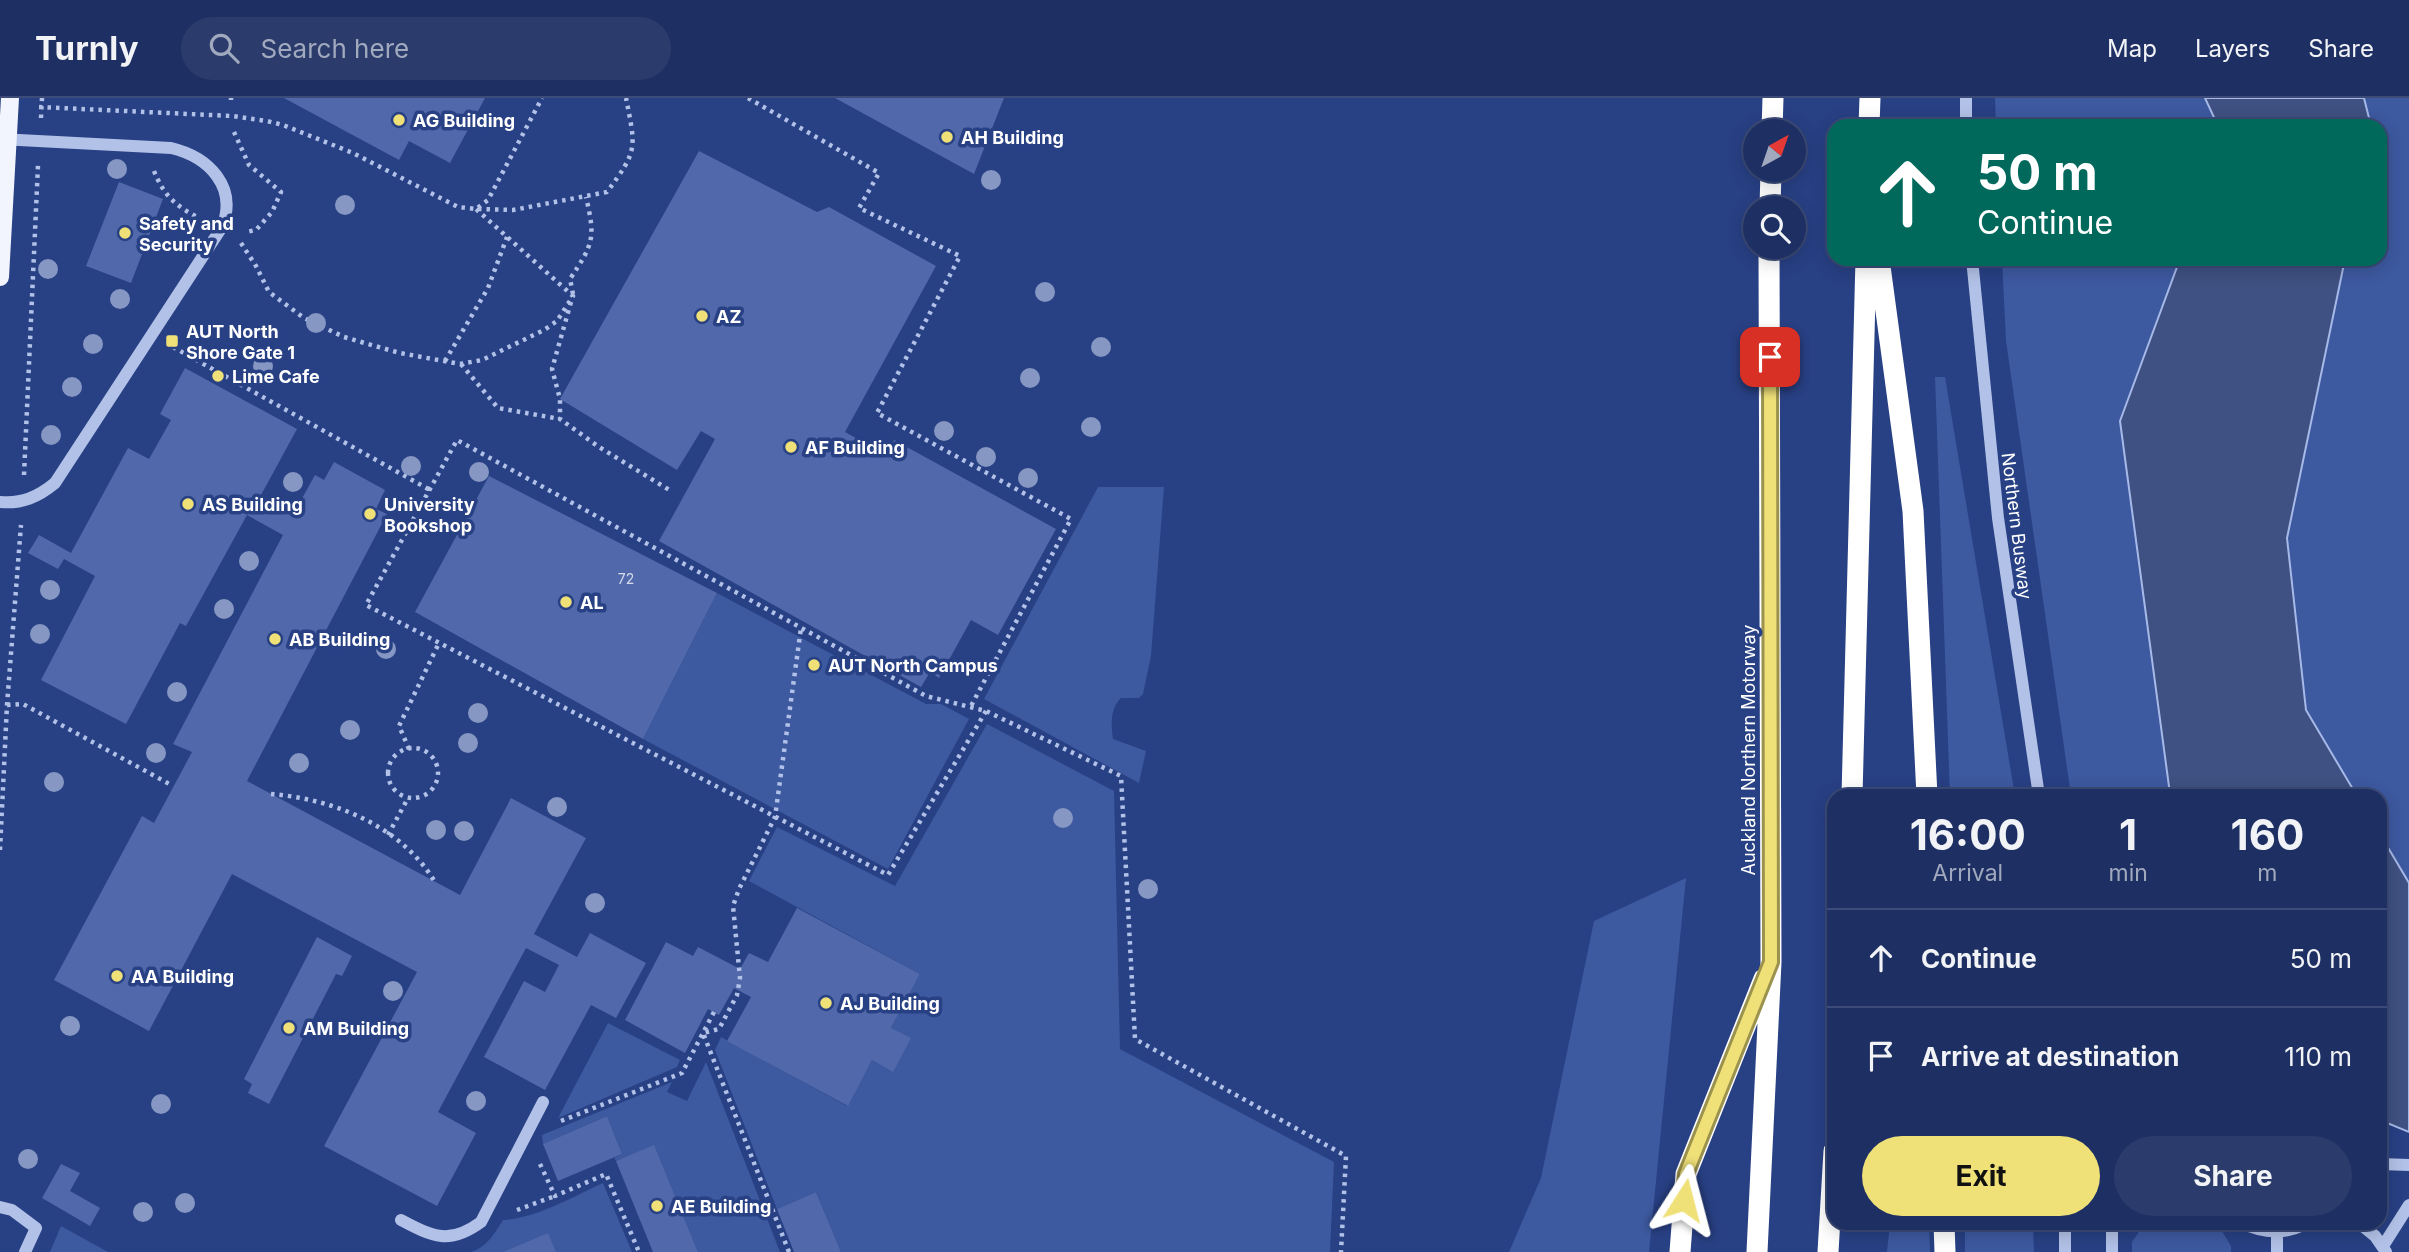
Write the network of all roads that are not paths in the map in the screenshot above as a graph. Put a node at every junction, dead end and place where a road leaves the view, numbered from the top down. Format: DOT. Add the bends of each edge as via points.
graph roads {
  1 [pos="1773,98"];
  2 [pos="1870,98"];
  3 [pos="1966,98"];
  4 [pos="10,102"];
  5 [pos="1772,119"];
  6 [pos="1869,119"];
  7 [pos="1966,119"];
  8 [pos="4,140"];
  9 [pos="1769,259"];
  10 [pos="1866,266"];
  11 [pos="1879,266"];
  12 [pos="1973,266"];
  13 [pos="0,277"];
  14 [pos="0,502"];
  15 [pos="1852,789"];
  16 [pos="1927,789"];
  17 [pos="2038,789"];
  18 [pos="1771,962"];
  19 [pos="543,1102"];
  20 [pos="2387,1164"];
  21 [pos="2409,1165"];
  22 [pos="2409,1205"];
  23 [pos="0,1207"];
  24 [pos="401,1220"];
  25 [pos="1829,1230"];
  26 [pos="1944,1230"];
  27 [pos="2065,1230"];
  28 [pos="2112,1230"];
  29 [pos="2256,1230"];
  30 [pos="2287,1230"];
  31 [pos="2366,1230"];
  32 [pos="2277,1232"];
  33 [pos="2385,1249"];
  34 [pos="25,1252"];
  35 [pos="1679,1252"];
  36 [pos="1757,1252"];
  37 [pos="1828,1252"];
  38 [pos="1945,1252"];
  39 [pos="2065,1252"];
  40 [pos="2112,1252"];
  41 [pos="2277,1252"];
  1 -- 5 [label="highway"];
  2 -- 6 [label="highway"];
  3 -- 7 [label="street"];
  4 -- 8 [label="main road"];
  8 -- 13 [label="main road"];
  8 -- 14 [label="street" via="171,148 194,156 216,174 228,206 222,228 55,483 22,502"];
  9 -- 18 [label="highway, Auckland Northern Motorway"];
  10 -- 15 [label="highway"];
  11 -- 16 [label="highway" via="1913,511"];
  12 -- 17 [label="street, Northern Busway" via="1998,518"];
  18 -- 35 [label="highway" via="1686,1174"];
  18 -- 36 [label="highway, Auckland Northern Motorway"];
  19 -- 24 [label="street" via="481,1222 453,1237 429,1235"];
  20 -- 21 [label="street"];
  22 -- 33 [label="street"];
  23 -- 34 [label="street" via="36,1228"];
  25 -- 37 [label="highway"];
  26 -- 38 [label="highway"];
  27 -- 39 [label="street"];
  28 -- 40 [label="street"];
  29 -- 32 [label="street"];
  30 -- 32 [label="street"];
  31 -- 33 [label="street"];
  32 -- 41 [label="street"];
}
